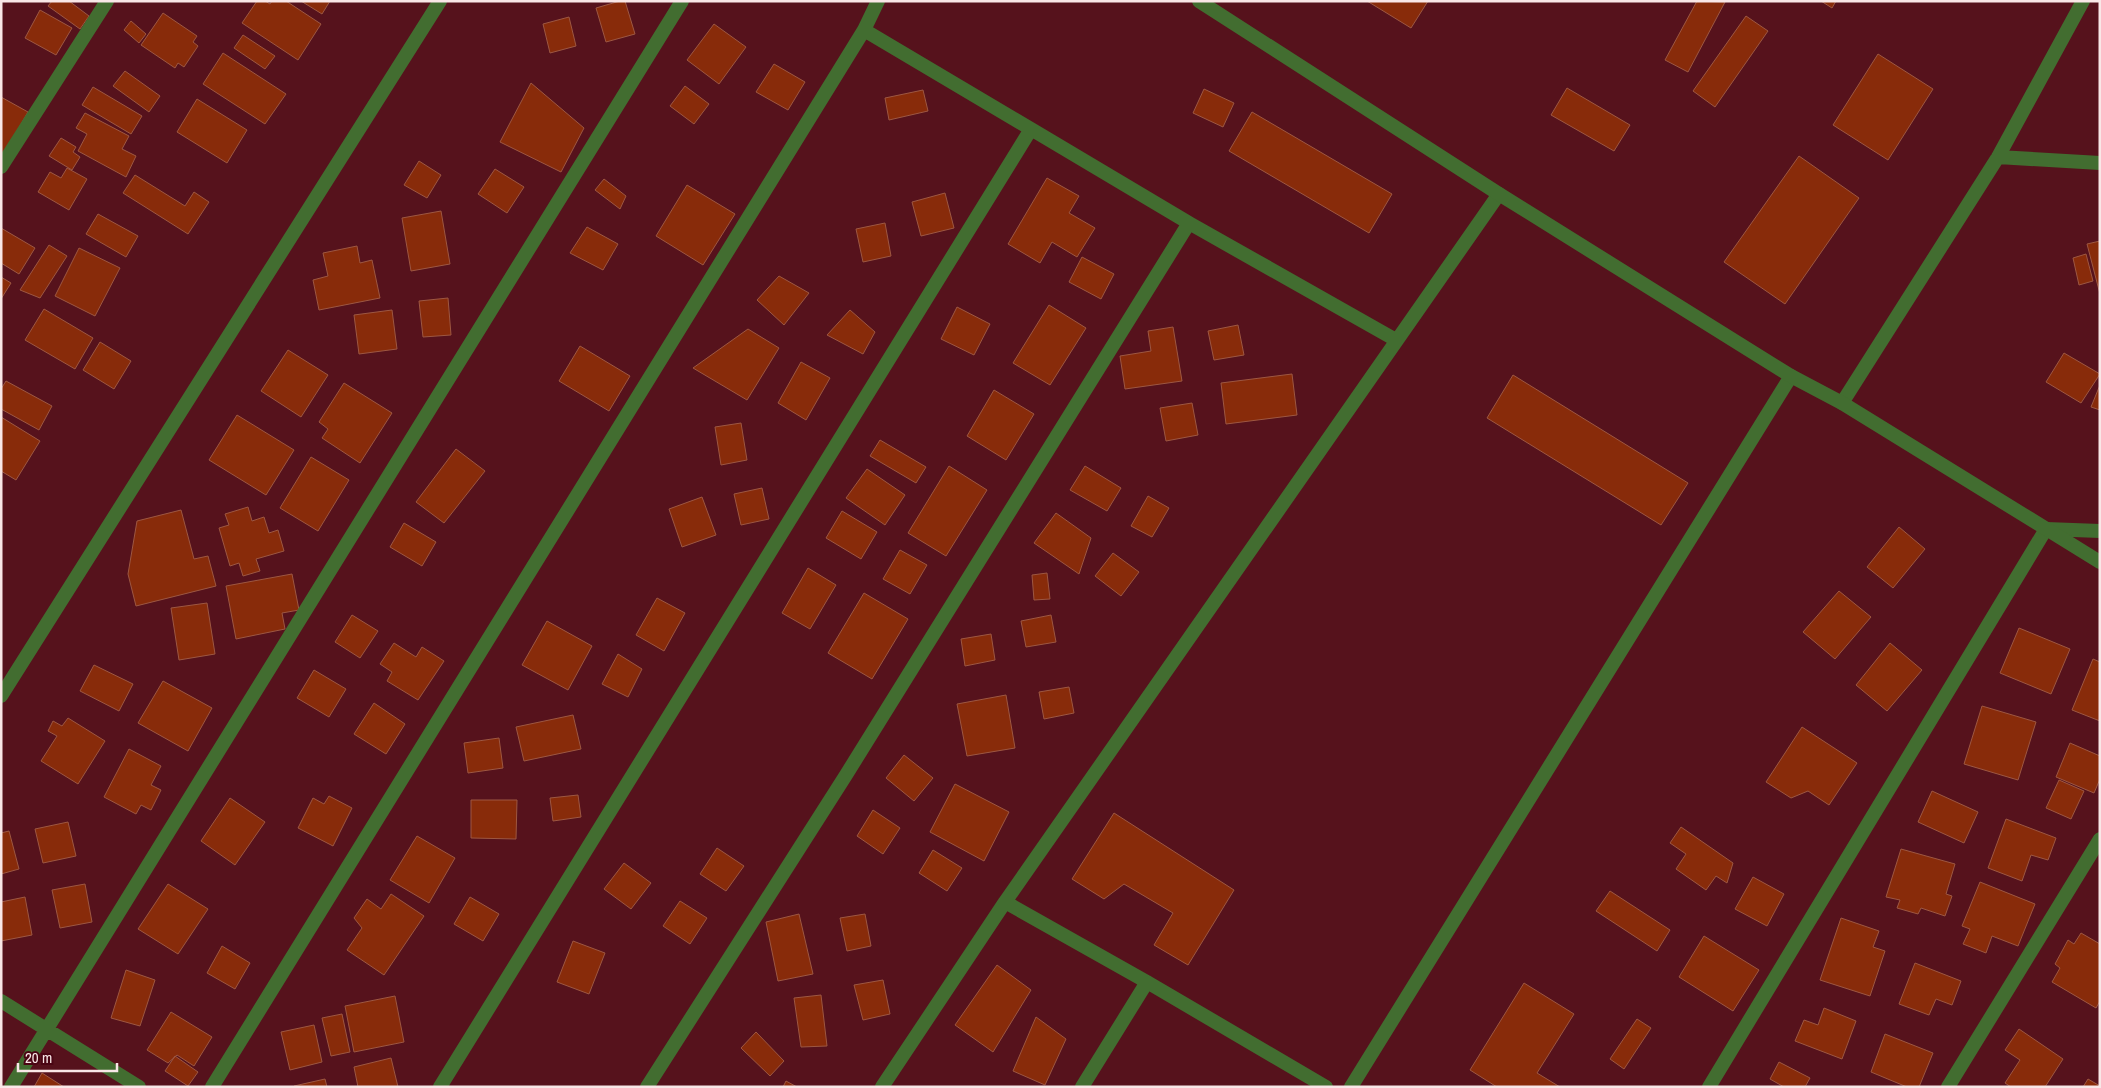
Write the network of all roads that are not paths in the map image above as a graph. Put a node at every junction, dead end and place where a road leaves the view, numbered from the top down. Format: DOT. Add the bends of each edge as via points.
graph roads {
  1 [pos="106,1"];
  2 [pos="440,1"];
  3 [pos="682,1"];
  4 [pos="878,1"];
  5 [pos="1199,1"];
  6 [pos="2083,1"];
  7 [pos="864,30"];
  8 [pos="1031,129"];
  9 [pos="1998,157"];
  10 [pos="2100,162"];
  11 [pos="1,167"];
  12 [pos="1499,194"];
  13 [pos="1190,223"];
  14 [pos="1396,340"];
  15 [pos="1791,376"];
  16 [pos="1842,403"];
  17 [pos="2046,529"];
  18 [pos="2100,531"];
  19 [pos="2100,562"];
  20 [pos="1,696"];
  21 [pos="2100,839"];
  22 [pos="1005,902"];
  23 [pos="1147,982"];
  24 [pos="1,1001"];
  25 [pos="47,1029"];
  26 [pos="11,1087"];
  27 [pos="139,1087"];
  28 [pos="212,1087"];
  29 [pos="440,1087"];
  30 [pos="647,1087"];
  31 [pos="882,1087"];
  32 [pos="1082,1087"];
  33 [pos="1326,1087"];
  34 [pos="1351,1087"];
  35 [pos="1709,1087"];
  36 [pos="1948,1087"];
  1 -- 11 [label="street"];
  2 -- 20 [label="street"];
  3 -- 25 [label="street"];
  4 -- 7 [label="street"];
  5 -- 12 [label="street"];
  6 -- 9 [label="street"];
  7 -- 8 [label="street"];
  7 -- 28 [label="street"];
  8 -- 13 [label="street"];
  8 -- 29 [label="street"];
  9 -- 10 [label="street"];
  9 -- 16 [label="street"];
  12 -- 14 [label="street"];
  12 -- 15 [label="street"];
  13 -- 14 [label="street"];
  13 -- 30 [label="street"];
  14 -- 22 [label="street"];
  15 -- 16 [label="street"];
  15 -- 34 [label="street"];
  16 -- 17 [label="street"];
  17 -- 18 [label="street"];
  17 -- 19 [label="street"];
  17 -- 35 [label="street"];
  21 -- 36 [label="street"];
  22 -- 23 [label="street"];
  22 -- 31 [label="street"];
  23 -- 32 [label="street"];
  23 -- 33 [label="street"];
  24 -- 25 [label="street"];
  25 -- 26 [label="street"];
  25 -- 27 [label="street"];
}
